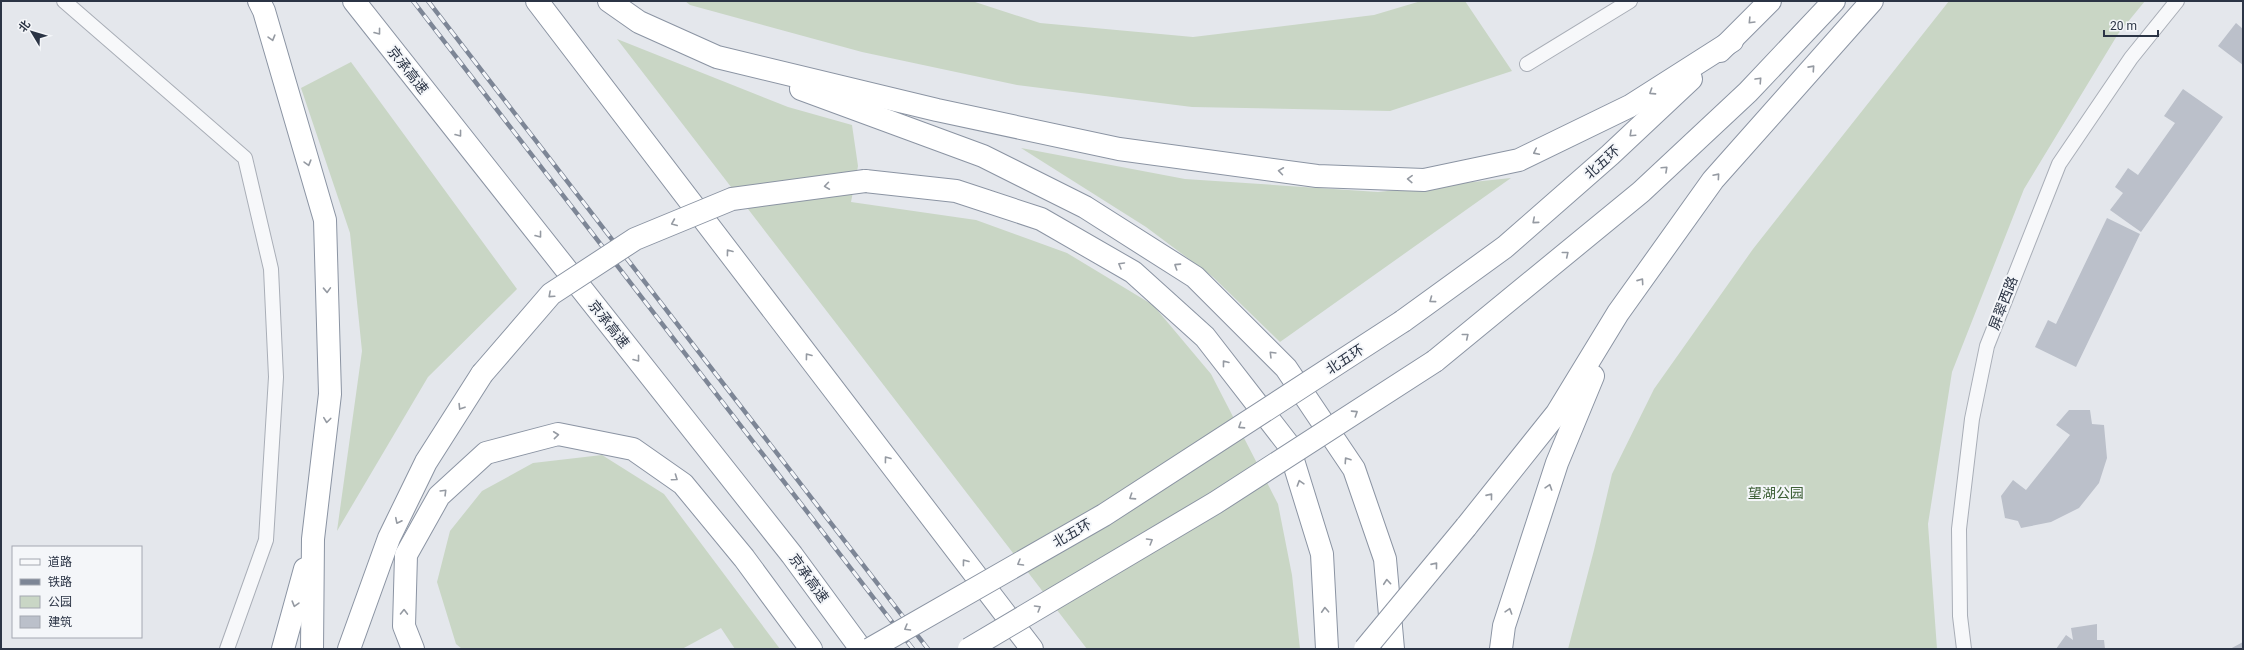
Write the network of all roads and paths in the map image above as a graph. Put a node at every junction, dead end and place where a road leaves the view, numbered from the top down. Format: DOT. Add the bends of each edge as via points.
graph roads {
  1 [pos="64,1"];
  2 [pos="259,1"];
  3 [pos="354,1"];
  4 [pos="537,1"];
  5 [pos="609,1"];
  6 [pos="1630,1"];
  7 [pos="1770,1"];
  8 [pos="1834,1"];
  9 [pos="1872,1"];
  10 [pos="2177,1"];
  11 [pos="1732,41"];
  12 [pos="718,57"];
  13 [pos="1527,64"];
  14 [pos="1618,313"];
  15 [pos="314,539"];
  16 [pos="352,642"];
  17 [pos="227,649"];
  18 [pos="283,649"];
  19 [pos="312,649"];
  20 [pos="413,649"];
  21 [pos="811,649"];
  22 [pos="861,649"];
  23 [pos="870,649"];
  24 [pos="969,649"];
  25 [pos="1032,649"];
  26 [pos="1327,649"];
  27 [pos="1365,649"];
  28 [pos="1393,649"];
  29 [pos="1501,649"];
  30 [pos="1964,649"];
  1 -- 17 [label="street" via="245,158 271,269 276,377 266,540"];
  2 -- 15 [label="highway, one-way" via="325,220 330,394"];
  3 -- 22 [label="highway, 京承高速, one-way" via="788,549"];
  25 -- 4 [label="highway, one-way"];
  5 -- 12 [label="highway" via="639,22"];
  6 -- 13 [label="street"];
  7 -- 11 [label="highway, 北五环, one-way"];
  24 -- 8 [label="highway, one-way, bridge" via="1215,503 1436,361 1641,192 1748,92"];
  14 -- 9 [label="highway, one-way" via="1713,180"];
  10 -- 30 [label="street, 屏翠西路" via="2131,58 2059,164 1987,346 1972,419 1959,529 1960,616"];
  11 -- 12 [label="highway, one-way" via="1630,106 1519,160 1424,180 1318,176 1119,149 937,110"];
  11 -- 23 [label="highway, 北五环, one-way, bridge" via="1610,155 1505,247 1403,321 1104,515"];
  28 -- 12 [label="highway, one-way" via="1385,559 1354,469 1286,368 1196,277 1085,206 983,156"];
  27 -- 14 [label="highway, one-way, bridge" via="1557,413"];
  29 -- 14 [label="highway, one-way" via="1504,626 1557,463"];
  15 -- 18 [label="highway, one-way"];
  15 -- 19 [label="highway"];
  26 -- 16 [label="highway, one-way, bridge" via="1322,554 1288,444 1205,337 1134,272 1041,219 956,191 866,181 732,199 635,239 551,294 482,374 423,469 390,538"];
  20 -- 21 [label="highway, one-way" via="404,626 406,555 439,496 486,453 558,434 633,449 683,484 744,558"];
}
